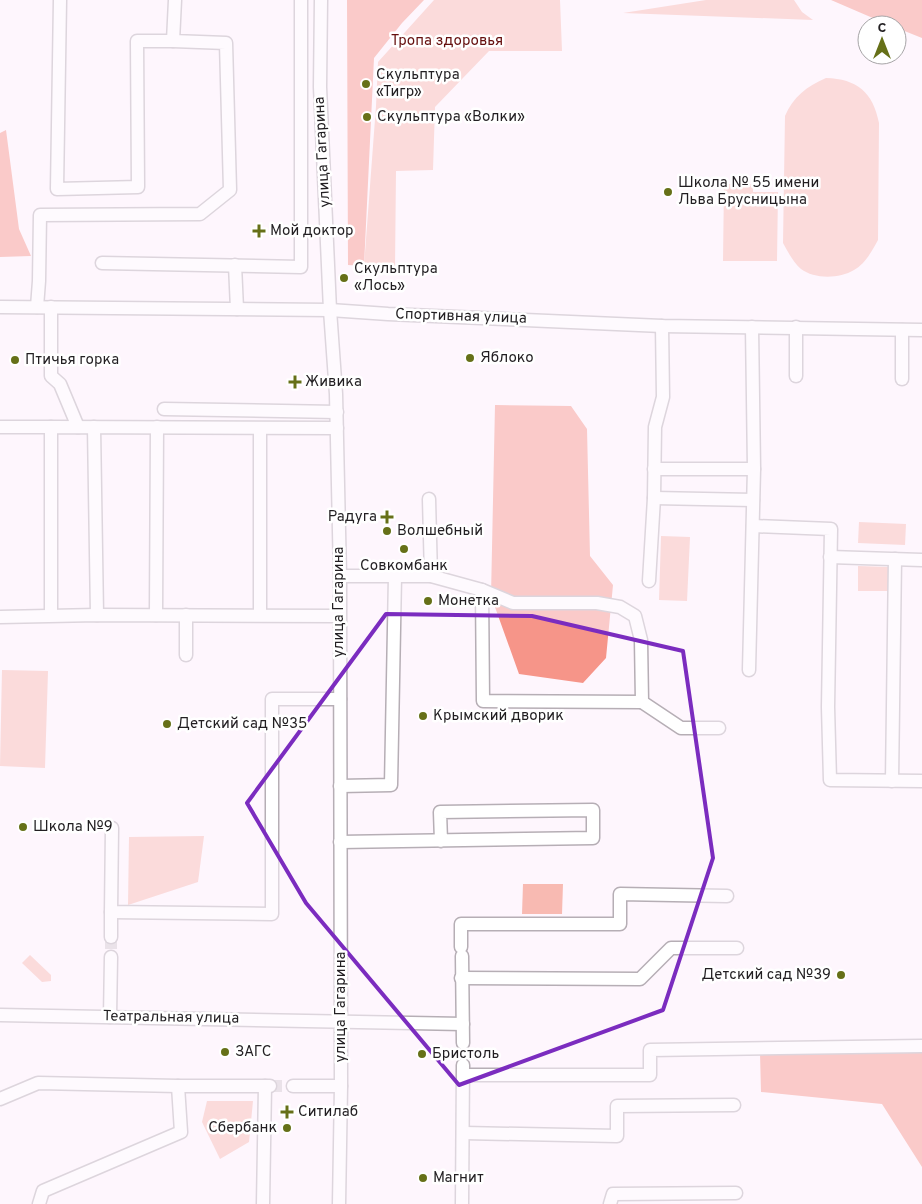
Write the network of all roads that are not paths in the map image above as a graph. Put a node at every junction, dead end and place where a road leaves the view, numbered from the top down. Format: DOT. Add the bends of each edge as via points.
graph roads {
  1 [pos="60,0"];
  2 [pos="175,0"];
  3 [pos="301,0"];
  4 [pos="321,0"];
  5 [pos="173,41"];
  6 [pos="102,263"];
  7 [pos="235,266"];
  8 [pos="0,307"];
  9 [pos="37,307"];
  10 [pos="51,307"];
  11 [pos="237,309"];
  12 [pos="330,310"];
  13 [pos="662,326"];
  14 [pos="752,327"];
  15 [pos="796,327"];
  16 [pos="902,330"];
  17 [pos="922,330"];
  18 [pos="796,376"];
  19 [pos="902,379"];
  20 [pos="164,410"];
  21 [pos="336,412"];
  22 [pos="0,426"];
  23 [pos="51,426"];
  24 [pos="78,426"];
  25 [pos="94,426"];
  26 [pos="157,427"];
  27 [pos="337,428"];
  28 [pos="260,429"];
  29 [pos="654,469"];
  30 [pos="754,469"];
  31 [pos="654,498"];
  32 [pos="430,499"];
  33 [pos="753,500"];
  34 [pos="752,526"];
  35 [pos="830,557"];
  36 [pos="896,559"];
  37 [pos="922,560"];
  38 [pos="340,576"];
  39 [pos="395,576"];
  40 [pos="431,576"];
  41 [pos="649,581"];
  42 [pos="482,590"];
  43 [pos="96,614"];
  44 [pos="51,615"];
  45 [pos="156,615"];
  46 [pos="186,615"];
  47 [pos="260,615"];
  48 [pos="0,616"];
  49 [pos="339,616"];
  50 [pos="186,655"];
  51 [pos="749,670"];
  52 [pos="340,699"];
  53 [pos="642,702"];
  54 [pos="719,728"];
  55 [pos="892,781"];
  56 [pos="922,781"];
  57 [pos="340,786"];
  58 [pos="112,828"];
  59 [pos="441,841"];
  60 [pos="340,842"];
  61 [pos="727,896"];
  62 [pos="111,912"];
  63 [pos="111,937"];
  64 [pos="737,948"];
  65 [pos="111,957"];
  66 [pos="461,978"];
  67 [pos="0,1015"];
  68 [pos="110,1017"];
  69 [pos="341,1021"];
  70 [pos="463,1024"];
  71 [pos="463,1043"];
  72 [pos="922,1046"];
  73 [pos="178,1086"];
  74 [pos="292,1086"];
  75 [pos="341,1086"];
  76 [pos="0,1099"];
  77 [pos="734,1105"];
  78 [pos="464,1134"];
  79 [pos="736,1193"];
  80 [pos="39,1204"];
  81 [pos="263,1204"];
  82 [pos="340,1204"];
  83 [pos="462,1204"];
  84 [pos="610,1204"];
  1 -- 5 [label="street" via="57,190 138,187 137,41"];
  2 -- 5 [label="street"];
  3 -- 7 [label="street" via="301,267"];
  4 -- 12 [label="street, улица Гагарина" via="320,87"];
  5 -- 9 [label="street" via="226,43 230,190 200,214 40,215"];
  6 -- 7 [label="street"];
  7 -- 11 [label="street"];
  8 -- 9 [label="street, Спортивная улица"];
  9 -- 10 [label="street, Спортивная улица"];
  10 -- 11 [label="street, Спортивная улица"];
  10 -- 24 [label="street" via="51,376 60,384"];
  11 -- 12 [label="street, Спортивная улица"];
  12 -- 13 [label="street, Спортивная улица"];
  12 -- 21 [label="street, улица Гагарина"];
  13 -- 14 [label="street, Спортивная улица"];
  13 -- 29 [label="street" via="662,397 655,427"];
  14 -- 15 [label="street, Спортивная улица"];
  14 -- 30 [label="street"];
  15 -- 16 [label="street, Спортивная улица"];
  15 -- 18 [label="street"];
  16 -- 17 [label="street, Спортивная улица"];
  16 -- 19 [label="street"];
  20 -- 21 [label="street"];
  21 -- 27 [label="street, улица Гагарина"];
  22 -- 23 [label="street"];
  23 -- 24 [label="street"];
  23 -- 44 [label="street"];
  24 -- 25 [label="street"];
  25 -- 26 [label="street"];
  25 -- 43 [label="street"];
  26 -- 28 [label="street"];
  26 -- 45 [label="street"];
  27 -- 28 [label="street"];
  27 -- 38 [label="street, улица Гагарина"];
  28 -- 47 [label="street"];
  29 -- 30 [label="street"];
  29 -- 31 [label="street"];
  30 -- 33 [label="street"];
  31 -- 33 [label="street"];
  31 -- 41 [label="street"];
  32 -- 40 [label="street"];
  33 -- 34 [label="street"];
  34 -- 35 [label="street" via="831,529"];
  34 -- 51 [label="street"];
  35 -- 36 [label="street"];
  35 -- 55 [label="street" via="830,780"];
  36 -- 37 [label="street"];
  36 -- 55 [label="street"];
  38 -- 39 [label="street"];
  38 -- 49 [label="street, улица Гагарина"];
  39 -- 40 [label="street"];
  39 -- 57 [label="street" via="391,785"];
  40 -- 42 [label="street"];
  42 -- 53 [label="street" via="514,603 597,603 620,607 634,616 641,640"];
  42 -- 53 [label="street" via="484,701"];
  43 -- 44 [label="street"];
  43 -- 45 [label="street"];
  44 -- 48 [label="street"];
  45 -- 46 [label="street"];
  46 -- 47 [label="street"];
  46 -- 50 [label="street"];
  47 -- 49 [label="street"];
  49 -- 52 [label="street, улица Гагарина"];
  52 -- 57 [label="street, улица Гагарина"];
  52 -- 62 [label="street" via="272,699 272,914"];
  53 -- 54 [label="street" via="681,728"];
  55 -- 56 [label="street"];
  57 -- 60 [label="street, улица Гагарина"];
  58 -- 62 [label="street"];
  59 -- 59 [label="street" via="593,838 592,810 440,812"];
  59 -- 60 [label="street"];
  60 -- 69 [label="street, улица Гагарина"];
  61 -- 66 [label="street" via="620,894 620,924 461,924"];
  62 -- 63 [label="street"];
  64 -- 66 [label="street" via="671,948 640,978"];
  65 -- 68 [label="street"];
  66 -- 70 [label="street"];
  67 -- 68 [label="street, Театральная улица"];
  68 -- 69 [label="street, Театральная улица"];
  69 -- 70 [label="street, Театральная улица"];
  69 -- 75 [label="street, улица Гагарина"];
  70 -- 71 [label="street"];
  72 -- 78 [label="street" via="650,1050 650,1075 464,1070"];
  73 -- 76 [label="street" via="38,1083"];
  73 -- 80 [label="street" via="181,1132 44,1192"];
  73 -- 81 [label="street" via="267,1086"];
  74 -- 75 [label="street"];
  75 -- 82 [label="street, улица Гагарина"];
  77 -- 78 [label="street" via="617,1106 617,1136"];
  78 -- 83 [label="street"];
  79 -- 84 [label="street" via="614,1194"];
}
